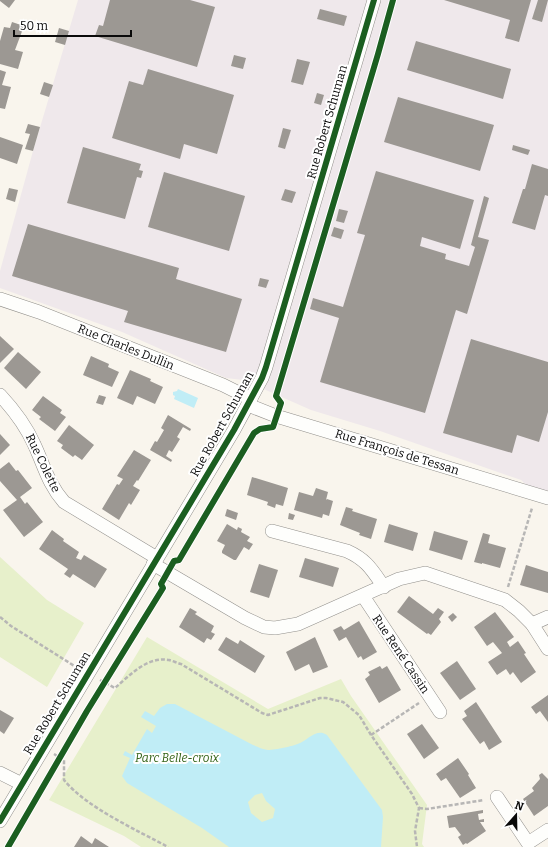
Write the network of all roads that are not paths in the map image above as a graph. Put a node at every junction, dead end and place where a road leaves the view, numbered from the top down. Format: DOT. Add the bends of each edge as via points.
graph roads {
  1 [pos="374,0"];
  2 [pos="0,299"];
  3 [pos="0,395"];
  4 [pos="249,402"];
  5 [pos="542,496"];
  6 [pos="272,531"];
  7 [pos="155,561"];
  8 [pos="384,587"];
  9 [pos="363,596"];
  10 [pos="548,617"];
  11 [pos="532,624"];
  12 [pos="548,649"];
  13 [pos="440,712"];
  14 [pos="0,773"];
  15 [pos="22,784"];
  16 [pos="497,797"];
  17 [pos="0,820"];
  18 [pos="548,830"];
  1 -- 4 [label="street, Rue Robert Schuman" via="266,367"];
  2 -- 4 [label="street, Rue Charles Dullin" via="223,386"];
  3 -- 7 [label="street, Rue Colette" via="29,434 50,484 64,502"];
  4 -- 5 [label="street, Rue François de Tessan" via="284,418"];
  4 -- 7 [label="street, Rue Robert Schuman"];
  6 -- 8 [label="street" via="359,556"];
  7 -- 9 [label="street" via="244,618 264,627 298,624"];
  7 -- 15 [label="street, Rue Robert Schuman"];
  8 -- 9 [label="street"];
  8 -- 11 [label="street" via="425,573 505,600"];
  9 -- 13 [label="street, Rue René Cassin"];
  10 -- 11 [label="street"];
  11 -- 12 [label="street"];
  14 -- 15 [label="street"];
  15 -- 17 [label="street, Rue Robert Schuman"];
  16 -- 18 [label="street" via="528,843"];
}
